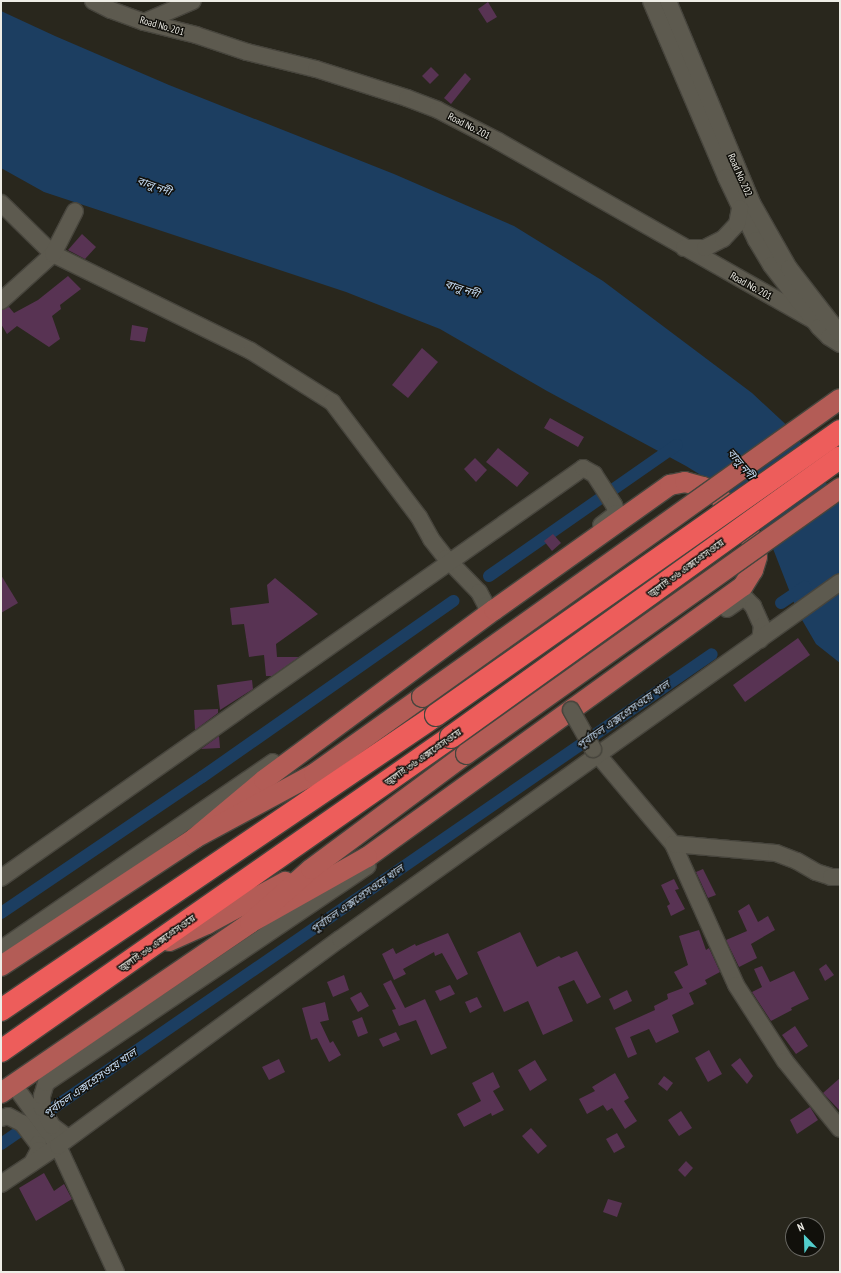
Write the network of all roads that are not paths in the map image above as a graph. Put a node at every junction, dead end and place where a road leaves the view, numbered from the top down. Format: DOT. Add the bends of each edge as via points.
graph roads {
  1 [pos="93,1"];
  2 [pos="193,1"];
  3 [pos="651,1"];
  4 [pos="668,1"];
  5 [pos="144,22"];
  6 [pos="1,203"];
  7 [pos="746,205"];
  8 [pos="75,211"];
  9 [pos="682,247"];
  10 [pos="53,254"];
  11 [pos="1,301"];
  12 [pos="815,321"];
  13 [pos="840,334"];
  14 [pos="840,344"];
  15 [pos="840,399"];
  16 [pos="840,431"];
  17 [pos="840,457"];
  18 [pos="840,488"];
  19 [pos="450,562"];
  20 [pos="840,582"];
  21 [pos="486,612"];
  22 [pos="762,639"];
  23 [pos="573,713"];
  24 [pos="595,753"];
  25 [pos="314,774"];
  26 [pos="195,838"];
  27 [pos="673,844"];
  28 [pos="214,865"];
  29 [pos="311,869"];
  30 [pos="840,876"];
  31 [pos="1,878"];
  32 [pos="250,923"];
  33 [pos="148,949"];
  34 [pos="1,950"];
  35 [pos="1,966"];
  36 [pos="1,1010"];
  37 [pos="1,1051"];
  38 [pos="13,1092"];
  39 [pos="1,1118"];
  40 [pos="840,1129"];
  41 [pos="54,1141"];
  42 [pos="1,1184"];
  43 [pos="116,1272"];
  1 -- 5 [label="street, Road No. 201"];
  2 -- 5 [label="street"];
  3 -- 7 [label="street, Road No. 202"];
  4 -- 7 [label="street, Road No. 202"];
  5 -- 9 [label="street, Road No. 201" via="316,69 438,110 498,141"];
  6 -- 10 [label="street"];
  7 -- 9 [label="street" via="736,224 723,239 705,248"];
  7 -- 12 [label="street, Road No. 201" via="771,265"];
  7 -- 13 [label="street, Road No. 202" via="789,268"];
  8 -- 10 [label="street"];
  9 -- 12 [label="street, Road No. 201"];
  10 -- 11 [label="street"];
  10 -- 19 [label="street" via="251,352 332,402"];
  12 -- 14 [label="street, Road No. 201" via="829,337"];
  15 -- 25 [label="main road, bridge"];
  16 -- 28 [label="highway, bridge" via="436,715"];
  17 -- 33 [label="highway, জুলাই ৩৬ এক্সপ্রেসওয়ে, bridge" via="451,737"];
  18 -- 29 [label="main road, bridge" via="466,754"];
  19 -- 21 [label="street" via="483,597"];
  19 -- 21 [label="street" via="583,468 594,474 617,513"];
  19 -- 31 [label="street"];
  20 -- 22 [label="street"];
  21 -- 23 [label="main road" via="670,485 685,482 718,495 749,533 754,544 757,556 753,570 743,586"];
  21 -- 26 [label="main road" via="264,780"];
  21 -- 34 [label="street"];
  22 -- 23 [label="street" via="762,626 753,606 744,597"];
  22 -- 24 [label="street"];
  23 -- 24 [label="street, bridge"];
  23 -- 32 [label="main road" via="367,857"];
  23 -- 41 [label="street" via="366,867 46,1083 42,1108 52,1126"];
  24 -- 27 [label="street"];
  24 -- 41 [label="street" via="340,939"];
  25 -- 26 [label="main road"];
  25 -- 28 [label="main road"];
  26 -- 35 [label="main road"];
  27 -- 30 [label="street" via="776,854 797,861 816,872 831,877"];
  27 -- 40 [label="street" via="736,985 785,1061"];
  28 -- 36 [label="highway"];
  29 -- 32 [label="main road"];
  29 -- 33 [label="main road" via="208,924"];
  32 -- 38 [label="main road"];
  33 -- 37 [label="highway, জুলাই ৩৬ এক্সপ্রেসওয়ে"];
  38 -- 41 [label="street"];
  39 -- 41 [label="street" via="8,1116"];
  41 -- 42 [label="street" via="32,1163"];
  41 -- 43 [label="street"];
}
